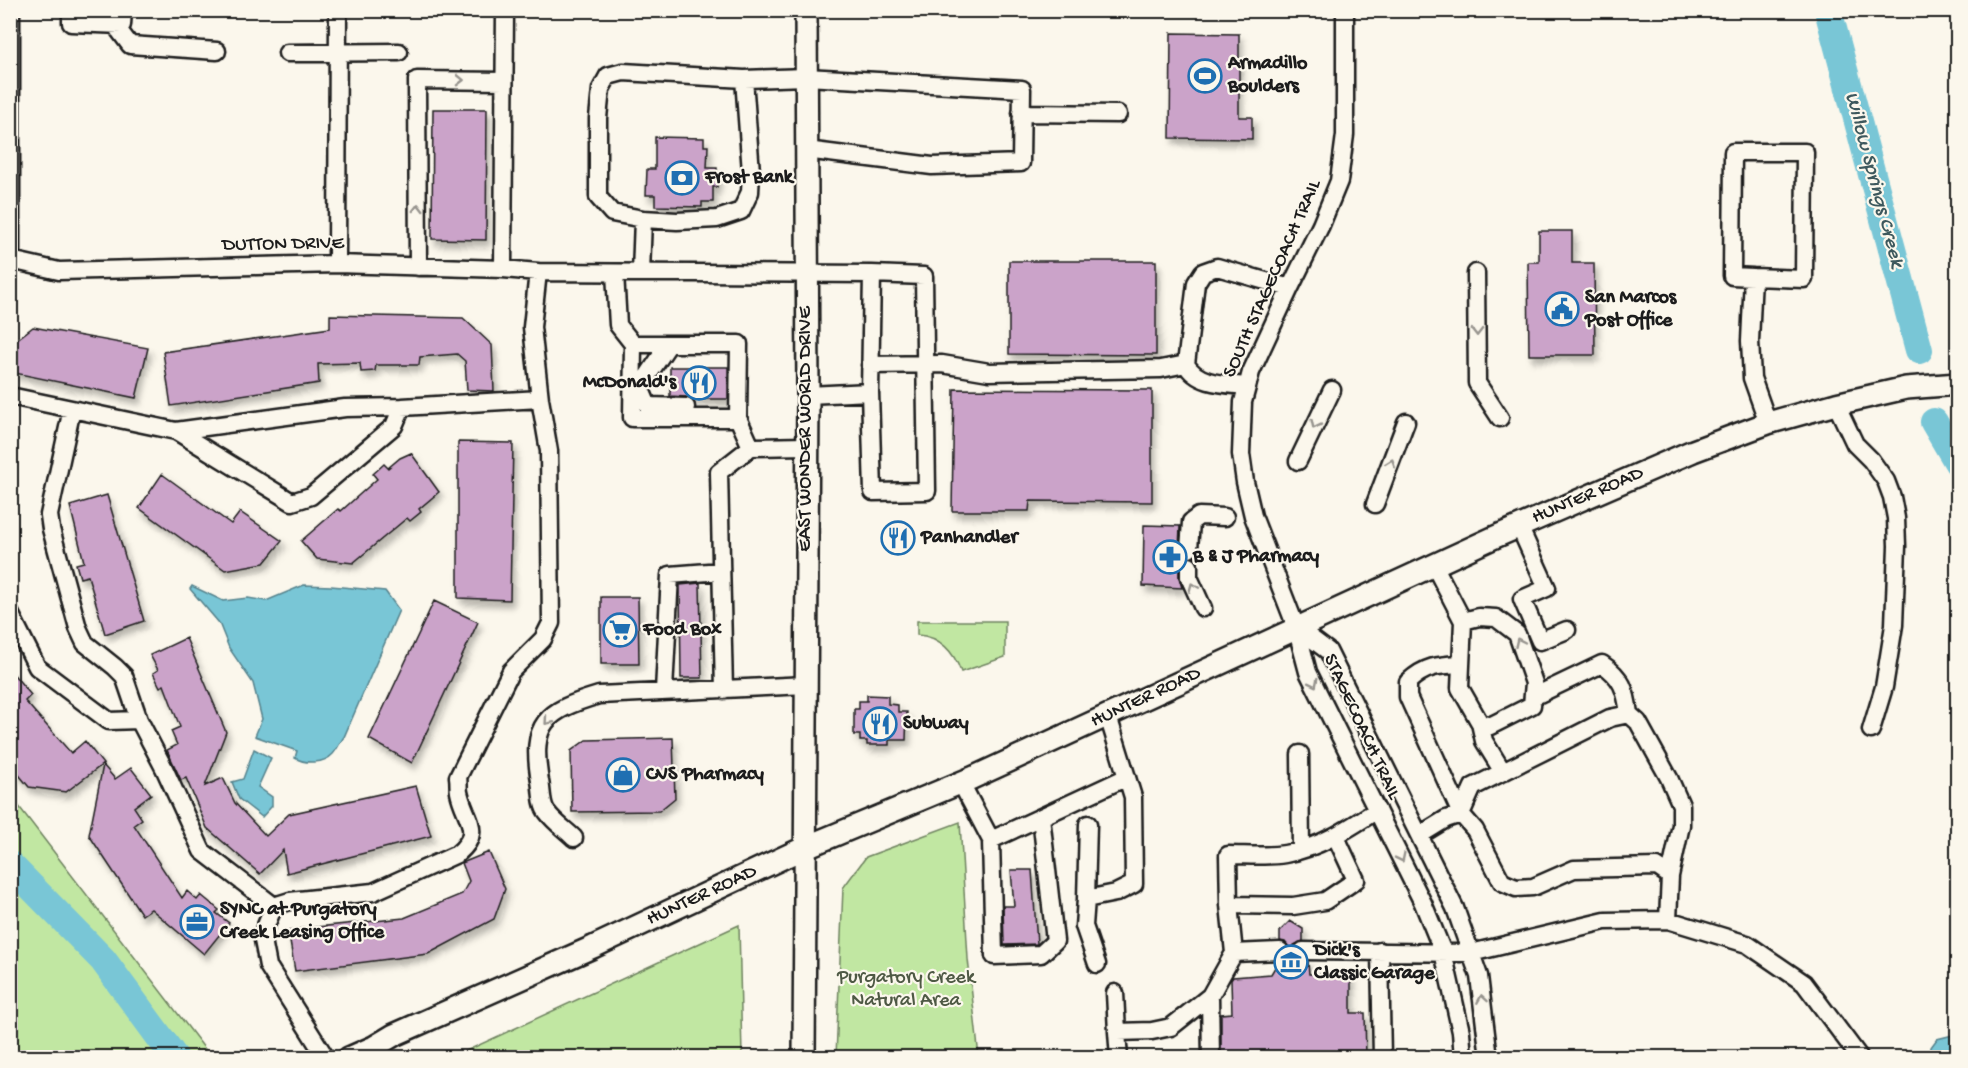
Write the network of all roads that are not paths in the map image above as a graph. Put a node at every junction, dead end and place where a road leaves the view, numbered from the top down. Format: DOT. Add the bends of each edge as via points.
graph roads {
  1 [pos="11,10"];
  2 [pos="71,10"];
  3 [pos="338,10"];
  4 [pos="505,10"];
  5 [pos="806,10"];
  6 [pos="1345,10"];
  7 [pos="119,18"];
  8 [pos="217,51"];
  9 [pos="338,51"];
  10 [pos="399,52"];
  11 [pos="287,53"];
  12 [pos="806,77"];
  13 [pos="744,79"];
  14 [pos="504,81"];
  15 [pos="1021,113"];
  16 [pos="1118,114"];
  17 [pos="806,150"];
  18 [pos="643,219"];
  19 [pos="11,261"];
  20 [pos="337,264"];
  21 [pos="418,267"];
  22 [pos="502,269"];
  23 [pos="538,272"];
  24 [pos="615,273"];
  25 [pos="641,273"];
  26 [pos="806,273"];
  27 [pos="1476,273"];
  28 [pos="872,274"];
  29 [pos="1753,278"];
  30 [pos="1290,288"];
  31 [pos="633,344"];
  32 [pos="669,344"];
  33 [pos="925,364"];
  34 [pos="1186,364"];
  35 [pos="870,365"];
  36 [pos="1958,384"];
  37 [pos="1246,386"];
  38 [pos="1332,390"];
  39 [pos="870,392"];
  40 [pos="808,395"];
  41 [pos="10,396"];
  42 [pos="540,399"];
  43 [pos="1836,404"];
  44 [pos="402,407"];
  45 [pos="72,409"];
  46 [pos="710,418"];
  47 [pos="738,418"];
  48 [pos="1500,418"];
  49 [pos="1406,422"];
  50 [pos="1768,423"];
  51 [pos="176,431"];
  52 [pos="806,446"];
  53 [pos="751,447"];
  54 [pos="1298,461"];
  55 [pos="1375,504"];
  56 [pos="1225,517"];
  57 [pos="1519,526"];
  58 [pos="1434,566"];
  59 [pos="721,571"];
  60 [pos="1203,608"];
  61 [pos="10,612"];
  62 [pos="1463,621"];
  63 [pos="1296,627"];
  64 [pos="1568,630"];
  65 [pos="1461,664"];
  66 [pos="806,685"];
  67 [pos="724,690"];
  68 [pos="664,691"];
  69 [pos="1533,697"];
  70 [pos="1629,714"];
  71 [pos="1108,716"];
  72 [pos="140,720"];
  73 [pos="1480,723"];
  74 [pos="1871,730"];
  75 [pos="1300,754"];
  76 [pos="1503,772"];
  77 [pos="1127,777"];
  78 [pos="961,783"];
  79 [pos="1377,810"];
  80 [pos="1461,814"];
  81 [pos="1041,817"];
  82 [pos="1088,824"];
  83 [pos="1420,836"];
  84 [pos="1336,837"];
  85 [pos="574,838"];
  86 [pos="991,840"];
  87 [pos="806,847"];
  88 [pos="1301,849"];
  89 [pos="1670,876"];
  90 [pos="1086,899"];
  91 [pos="1229,905"];
  92 [pos="274,906"];
  93 [pos="1668,920"];
  94 [pos="1280,951"];
  95 [pos="1303,951"];
  96 [pos="1380,951"];
  97 [pos="1443,952"];
  98 [pos="1234,953"];
  99 [pos="1472,953"];
  100 [pos="1096,964"];
  101 [pos="1115,993"];
  102 [pos="1210,996"];
  103 [pos="1117,1032"];
  104 [pos="326,1058"];
  105 [pos="349,1058"];
  106 [pos="804,1058"];
  107 [pos="1119,1058"];
  108 [pos="1211,1058"];
  109 [pos="1382,1058"];
  110 [pos="1463,1058"];
  111 [pos="1489,1058"];
  112 [pos="1860,1058"];
  1 -- 19 [label="street, DUTTON DRIVE"];
  2 -- 7 [label="street" via="71,23"];
  3 -- 9 [label="street"];
  4 -- 14 [label="street"];
  5 -- 12 [label="main road, EAST WONDER WORLD DRIVE"];
  6 -- 30 [label="street, SOUTH STAGECOACH TRAIL" via="1346,135 1339,181"];
  7 -- 8 [label="street" via="130,45"];
  9 -- 10 [label="street"];
  9 -- 11 [label="street"];
  9 -- 20 [label="street"];
  12 -- 13 [label="street"];
  12 -- 15 [label="street" via="1022,89"];
  12 -- 17 [label="main road, EAST WONDER WORLD DRIVE"];
  13 -- 18 [label="street" via="751,172 750,192 741,211 717,219"];
  13 -- 18 [label="street" via="623,72 609,76 600,89 598,197 612,213"];
  21 -- 14 [label="street, one-way" via="417,80"];
  14 -- 22 [label="street"];
  15 -- 16 [label="street"];
  15 -- 17 [label="street" via="1021,163 932,166"];
  17 -- 26 [label="main road, EAST WONDER WORLD DRIVE"];
  18 -- 25 [label="street"];
  19 -- 20 [label="street, DUTTON DRIVE" via="59,271"];
  20 -- 21 [label="street, DUTTON DRIVE"];
  21 -- 22 [label="street, DUTTON DRIVE"];
  22 -- 23 [label="street, DUTTON DRIVE"];
  23 -- 24 [label="street, DUTTON DRIVE"];
  23 -- 42 [label="street" via="532,327"];
  24 -- 25 [label="street, DUTTON DRIVE"];
  24 -- 31 [label="street" via="618,325"];
  25 -- 26 [label="street, DUTTON DRIVE"];
  26 -- 28 [label="street, DUTTON DRIVE"];
  26 -- 40 [label="main road, EAST WONDER WORLD DRIVE"];
  27 -- 48 [label="street, one-way" via="1477,383"];
  28 -- 33 [label="street, DUTTON DRIVE" via="924,276"];
  28 -- 35 [label="street"];
  29 -- 29 [label="street" via="1732,276 1733,152 1805,152 1804,279"];
  29 -- 50 [label="street" via="1752,378"];
  30 -- 34 [label="street" via="1217,267 1203,272 1196,283"];
  30 -- 37 [label="street, SOUTH STAGECOACH TRAIL"];
  31 -- 32 [label="street"];
  31 -- 46 [label="street" via="632,418"];
  32 -- 46 [label="street" via="640,387 648,406 698,407"];
  32 -- 47 [label="street" via="739,344"];
  33 -- 34 [label="street" via="989,372 1161,369"];
  33 -- 35 [label="street"];
  33 -- 39 [label="street" via="927,491 873,492"];
  34 -- 37 [label="street" via="1190,372 1208,381"];
  35 -- 39 [label="street"];
  36 -- 43 [label="main road, HUNTER ROAD" via="1906,388"];
  37 -- 63 [label="street, SOUTH STAGECOACH TRAIL" via="1241,428 1245,482 1253,516"];
  38 -- 54 [label="street, one-way"];
  39 -- 40 [label="street"];
  40 -- 52 [label="main road, EAST WONDER WORLD DRIVE"];
  41 -- 45 [label="street"];
  42 -- 44 [label="street"];
  42 -- 92 [label="street" via="549,451 551,623 543,639 511,671 458,777 459,793 472,825 466,847 373,892"];
  43 -- 50 [label="main road, HUNTER ROAD"];
  43 -- 74 [label="street" via="1855,444 1886,482 1896,518 1894,624 1884,687"];
  44 -- 51 [label="street" via="345,408"];
  44 -- 51 [label="street" via="394,426 311,496 292,502"];
  45 -- 51 [label="street"];
  45 -- 72 [label="street" via="49,515 51,529 78,628 86,643 124,676"];
  46 -- 47 [label="street"];
  47 -- 53 [label="street"];
  55 -- 49 [label="street, one-way"];
  50 -- 57 [label="main road, HUNTER ROAD"];
  52 -- 53 [label="street"];
  52 -- 66 [label="main road, EAST WONDER WORLD DRIVE"];
  53 -- 59 [label="street" via="719,472"];
  60 -- 56 [label="street, one-way" via="1189,577 1191,522 1199,516"];
  57 -- 58 [label="main road, HUNTER ROAD"];
  57 -- 64 [label="street" via="1546,588 1522,599 1540,641"];
  58 -- 62 [label="street"];
  58 -- 63 [label="main road, HUNTER ROAD"];
  59 -- 67 [label="street"];
  59 -- 68 [label="street" via="670,575"];
  61 -- 72 [label="street" via="37,667 110,721"];
  62 -- 65 [label="street"];
  69 -- 62 [label="street, one-way" via="1534,683 1517,634 1496,618"];
  63 -- 71 [label="main road, HUNTER ROAD"];
  63 -- 79 [label="street, STAGECOACH TRAIL, one-way" via="1308,672"];
  63 -- 83 [label="street, STAGECOACH TRAIL" via="1328,651"];
  65 -- 73 [label="street" via="1460,688"];
  65 -- 80 [label="street" via="1420,671 1408,682 1408,698"];
  66 -- 67 [label="street"];
  66 -- 87 [label="main road, EAST WONDER WORLD DRIVE"];
  67 -- 68 [label="street"];
  68 -- 85 [label="street, one-way" via="599,695 568,704 549,717 541,730 536,755 545,811"];
  69 -- 70 [label="street" via="1602,664 1615,672 1627,696"];
  69 -- 73 [label="street" via="1532,705 1490,726"];
  70 -- 76 [label="street" via="1610,718"];
  70 -- 89 [label="street" via="1638,722 1681,805 1681,825"];
  71 -- 77 [label="street"];
  71 -- 78 [label="main road, HUNTER ROAD"];
  72 -- 92 [label="street" via="202,851"];
  73 -- 76 [label="street" via="1484,741"];
  75 -- 88 [label="street"];
  76 -- 80 [label="street" via="1473,787"];
  77 -- 81 [label="street"];
  77 -- 90 [label="street" via="1133,797 1134,884 1116,893"];
  78 -- 86 [label="street"];
  78 -- 87 [label="main road, HUNTER ROAD"];
  79 -- 84 [label="street"];
  79 -- 97 [label="street, STAGECOACH TRAIL, one-way"];
  80 -- 83 [label="street"];
  80 -- 89 [label="street" via="1475,830 1502,882 1516,888 1533,887 1575,869 1657,867"];
  81 -- 86 [label="street"];
  81 -- 86 [label="street" via="1055,941 1041,954 994,956"];
  82 -- 90 [label="street"];
  83 -- 99 [label="street, STAGECOACH TRAIL"];
  84 -- 88 [label="street"];
  84 -- 91 [label="street" via="1356,880 1325,901 1293,906"];
  87 -- 105 [label="main road, HUNTER ROAD"];
  87 -- 106 [label="main road, EAST WONDER WORLD DRIVE"];
  88 -- 91 [label="street" via="1283,854 1228,855"];
  89 -- 93 [label="street"];
  90 -- 100 [label="street" via="1084,926"];
  91 -- 98 [label="street"];
  92 -- 104 [label="street" via="262,935 268,966"];
  93 -- 99 [label="street" via="1605,921"];
  93 -- 112 [label="street" via="1747,944 1804,983"];
  94 -- 98 [label="street"];
  95 -- 96 [label="street"];
  96 -- 97 [label="street"];
  96 -- 109 [label="street"];
  97 -- 99 [label="street"];
  97 -- 110 [label="street, STAGECOACH TRAIL"];
  98 -- 102 [label="street"];
  111 -- 99 [label="street, STAGECOACH TRAIL, one-way" via="1479,976"];
  101 -- 103 [label="street"];
  102 -- 103 [label="street" via="1171,1027"];
  102 -- 108 [label="street"];
  103 -- 107 [label="street"];
}
